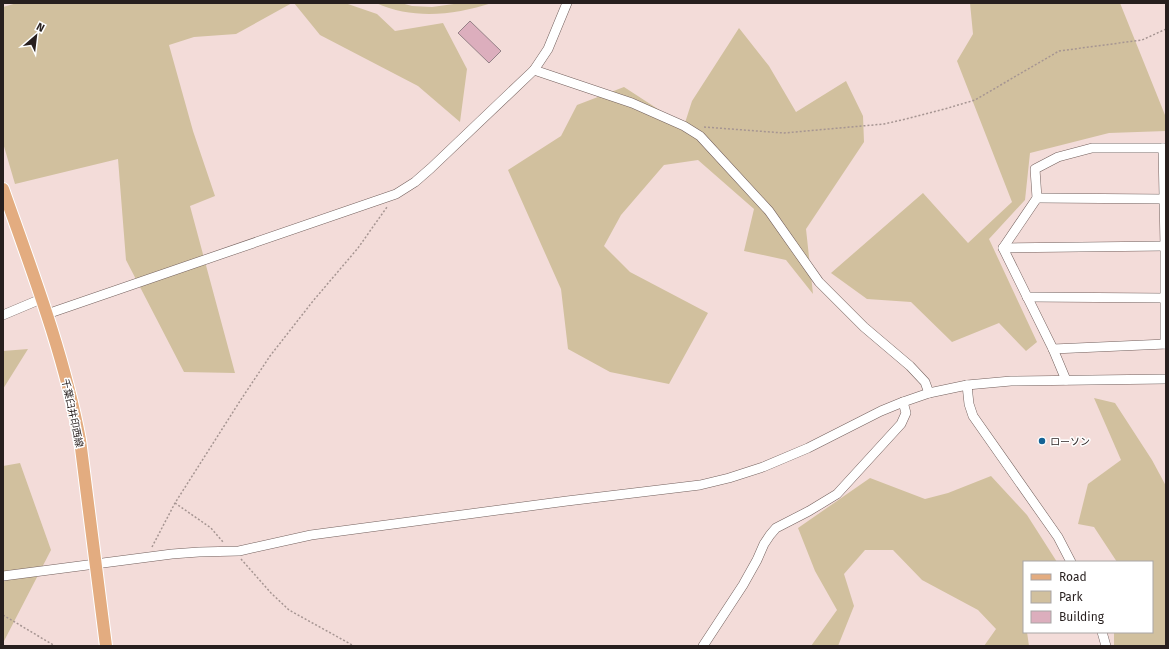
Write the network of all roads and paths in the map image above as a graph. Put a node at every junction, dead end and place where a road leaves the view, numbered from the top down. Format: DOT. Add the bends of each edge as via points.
graph roads {
  1 [pos="567,3"];
  2 [pos="1166,30"];
  3 [pos="534,70"];
  4 [pos="684,126"];
  5 [pos="1164,148"];
  6 [pos="3,189"];
  7 [pos="396,194"];
  8 [pos="1037,198"];
  9 [pos="1165,199"];
  10 [pos="1166,246"];
  11 [pos="1003,248"];
  12 [pos="1027,297"];
  13 [pos="1165,298"];
  14 [pos="41,299"];
  15 [pos="47,314"];
  16 [pos="3,315"];
  17 [pos="1166,344"];
  18 [pos="1053,349"];
  19 [pos="1166,379"];
  20 [pos="1066,380"];
  21 [pos="967,385"];
  22 [pos="929,393"];
  23 [pos="903,402"];
  24 [pos="175,503"];
  25 [pos="225,552"];
  26 [pos="239,552"];
  27 [pos="146,557"];
  28 [pos="1070,561"];
  29 [pos="96,564"];
  30 [pos="3,576"];
  31 [pos="3,615"];
  32 [pos="1102,633"];
  33 [pos="55,646"];
  34 [pos="106,646"];
  35 [pos="354,646"];
  36 [pos="703,646"];
  37 [pos="1106,646"];
  1 -- 3 [label="street" via="548,49"];
  2 -- 4 [label="path" via="1142,40 1059,51 975,100 884,124 784,133"];
  3 -- 4 [label="street" via="632,103"];
  3 -- 7 [label="street" via="431,168"];
  4 -- 22 [label="street" via="700,136 769,211 820,282 864,327 925,382"];
  5 -- 8 [label="street" via="1092,148 1058,157 1036,170"];
  5 -- 9 [label="street"];
  6 -- 14 [label="main road, 千葉臼井印西線"];
  7 -- 15 [label="street"];
  7 -- 24 [label="path" via="358,248 270,356"];
  8 -- 9 [label="street"];
  8 -- 11 [label="street"];
  9 -- 10 [label="street"];
  10 -- 11 [label="street"];
  10 -- 13 [label="street"];
  11 -- 12 [label="street"];
  12 -- 13 [label="street"];
  12 -- 18 [label="street"];
  13 -- 17 [label="street"];
  14 -- 15 [label="main road, 千葉臼井印西線"];
  14 -- 16 [label="street"];
  15 -- 29 [label="main road, 千葉臼井印西線" via="75,414"];
  17 -- 18 [label="street"];
  18 -- 20 [label="street"];
  19 -- 20 [label="street"];
  20 -- 21 [label="street"];
  21 -- 22 [label="street"];
  21 -- 28 [label="street" via="973,416 1058,537"];
  22 -- 23 [label="street"];
  23 -- 26 [label="street" via="763,467 700,485 311,535"];
  23 -- 36 [label="street" via="906,413 901,424 837,494 776,528 770,535 743,585"];
  24 -- 25 [label="path" via="211,528 224,543"];
  24 -- 27 [label="path"];
  25 -- 26 [label="street"];
  25 -- 27 [label="street"];
  26 -- 35 [label="path" via="241,560 289,610"];
  27 -- 29 [label="street"];
  29 -- 30 [label="street"];
  29 -- 34 [label="main road, 千葉臼井印西線"];
  31 -- 33 [label="path"];
  32 -- 37 [label="street"];
}
